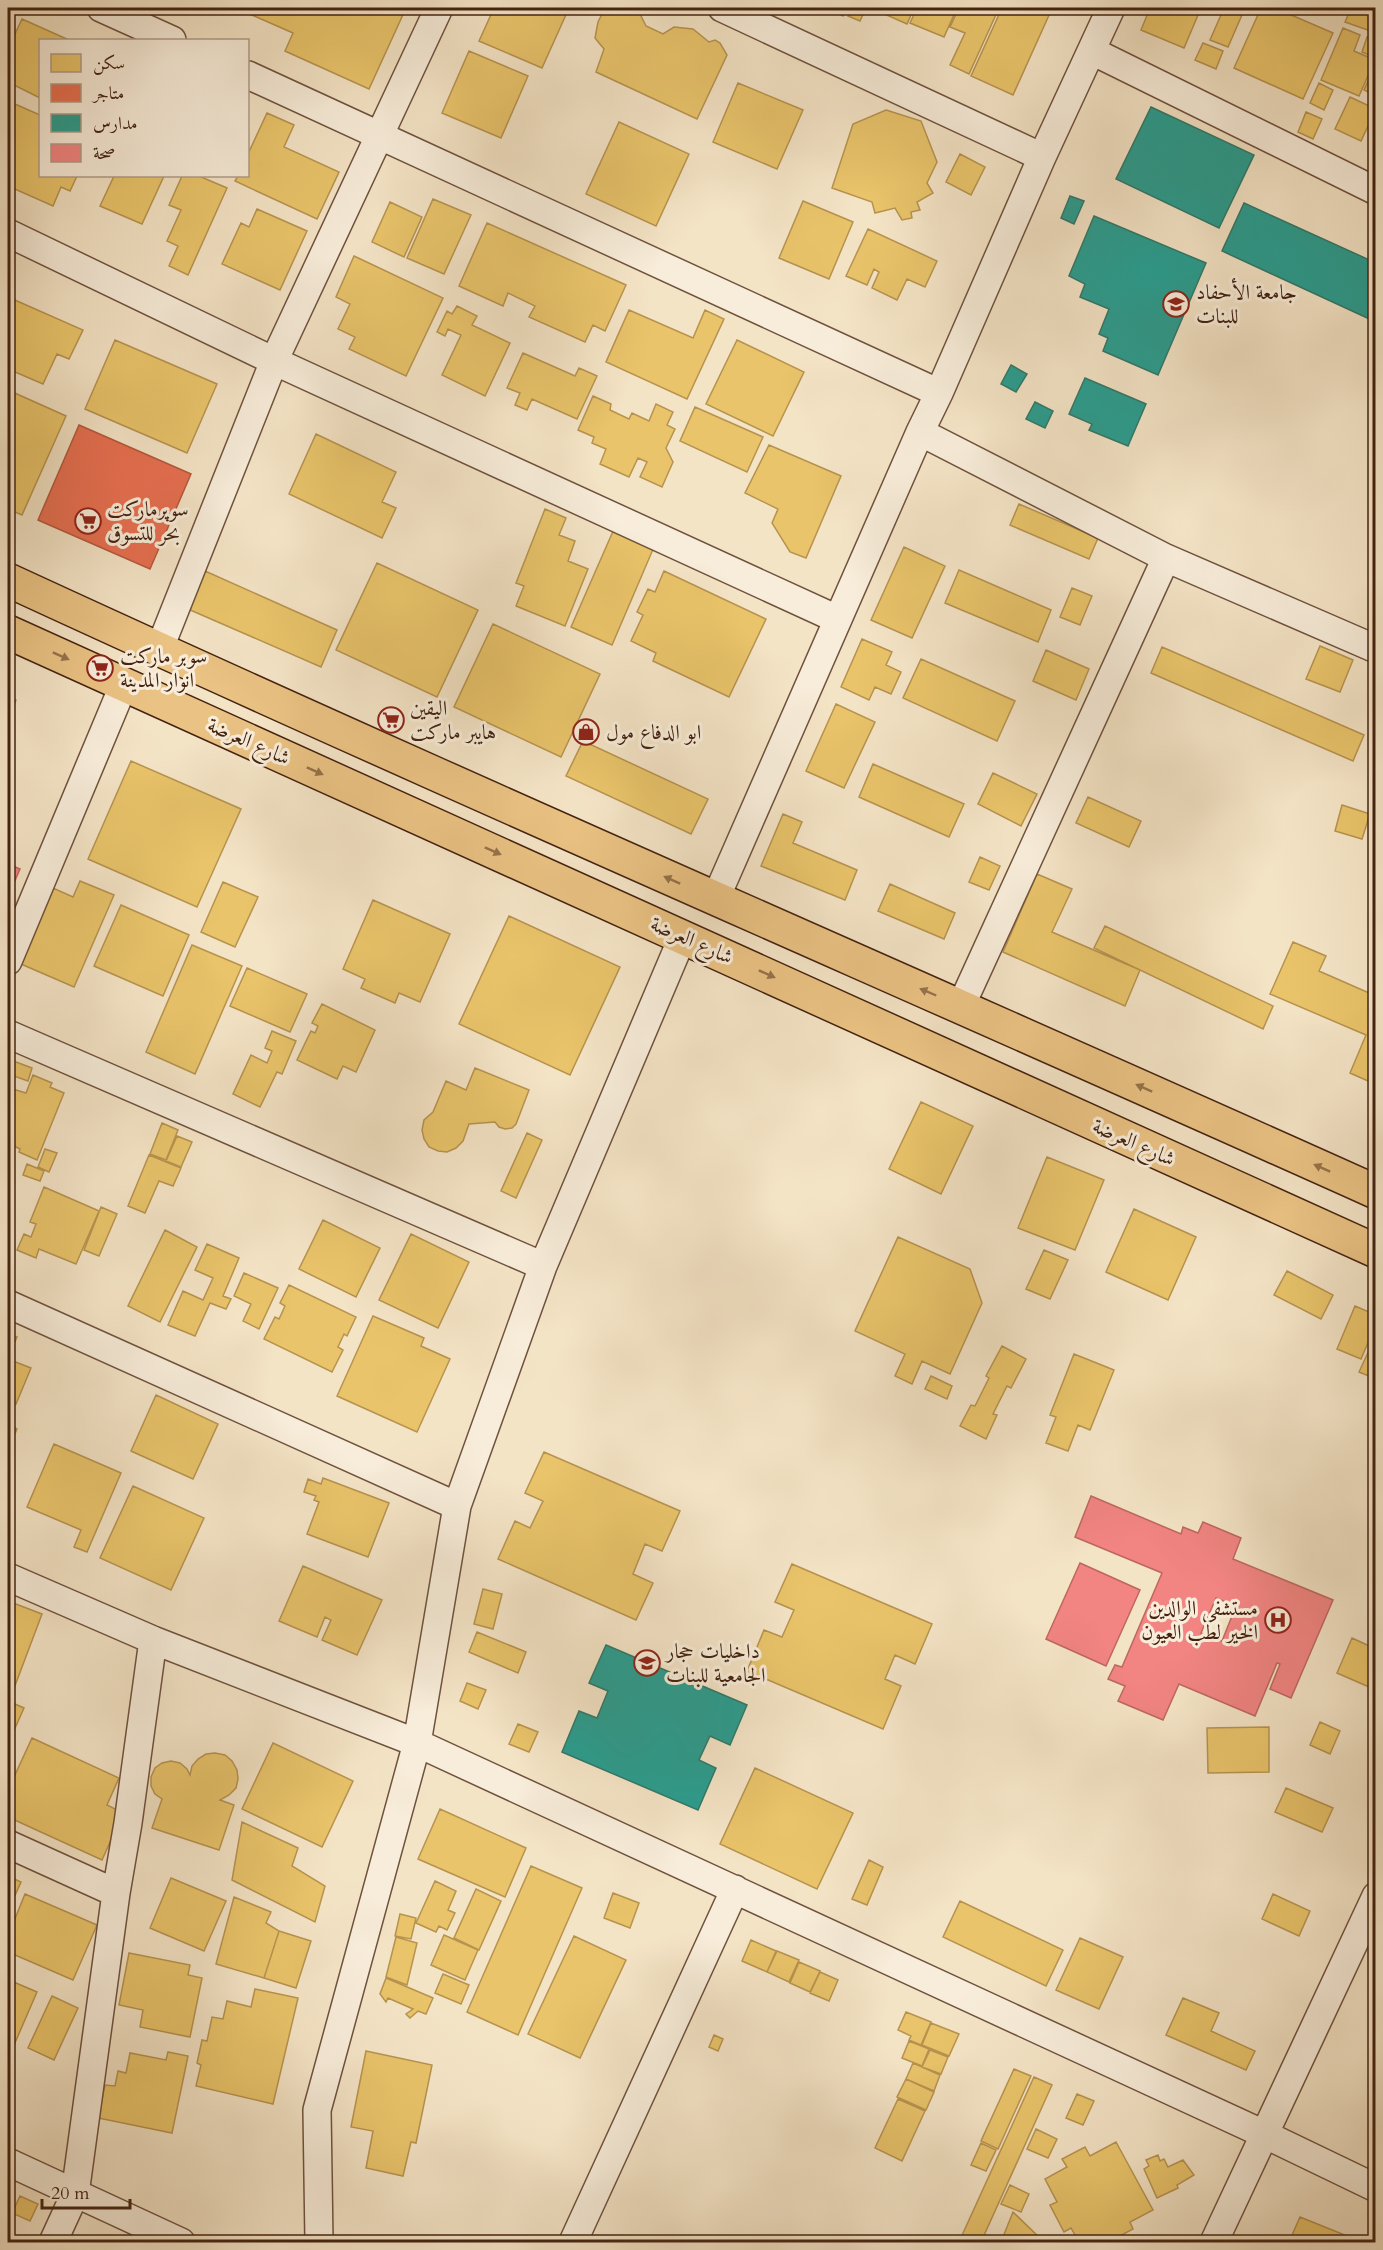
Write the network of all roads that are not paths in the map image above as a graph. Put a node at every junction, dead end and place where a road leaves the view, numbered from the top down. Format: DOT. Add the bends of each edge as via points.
graph roads {
  1 [pos="101,8"];
  2 [pos="439,8"];
  3 [pos="722,8"];
  4 [pos="1111,8"];
  5 [pos="170,39"];
  6 [pos="1092,51"];
  7 [pos="249,75"];
  8 [pos="380,137"];
  9 [pos="1042,157"];
  10 [pos="1376,191"];
  11 [pos="8,232"];
  12 [pos="274,361"];
  13 [pos="939,393"];
  14 [pos="920,432"];
  15 [pos="1166,558"];
  16 [pos="8,580"];
  17 [pos="837,619"];
  18 [pos="8,632"];
  19 [pos="1376,649"];
  20 [pos="159,650"];
  21 [pos="124,684"];
  22 [pos="715,900"];
  23 [pos="683,936"];
  24 [pos="8,961"];
  25 [pos="961,1006"];
  26 [pos="8,1034"];
  27 [pos="1376,1192"];
  28 [pos="1376,1251"];
  29 [pos="543,1266"];
  30 [pos="8,1304"];
  31 [pos="457,1506"];
  32 [pos="8,1577"];
  33 [pos="153,1640"];
  34 [pos="417,1743"];
  35 [pos="8,1844"];
  36 [pos="735,1890"];
  37 [pos="116,1893"];
  38 [pos="1376,1896"];
  39 [pos="1266,2135"];
  40 [pos="8,2162"];
  41 [pos="1376,2188"];
  42 [pos="75,2194"];
  43 [pos="53,2242"];
  44 [pos="181,2242"];
  45 [pos="322,2242"];
  46 [pos="573,2242"];
  47 [pos="1214,2242"];
  1 -- 5 [label="street"];
  2 -- 8 [label="street"];
  3 -- 9 [label="street"];
  4 -- 6 [label="street"];
  6 -- 9 [label="street"];
  6 -- 10 [label="street"];
  7 -- 8 [label="street"];
  8 -- 12 [label="street"];
  8 -- 13 [label="street"];
  9 -- 13 [label="street"];
  11 -- 12 [label="street"];
  12 -- 17 [label="street"];
  12 -- 20 [label="street"];
  13 -- 14 [label="street"];
  14 -- 15 [label="street"];
  14 -- 17 [label="street"];
  15 -- 19 [label="street"];
  15 -- 25 [label="street"];
  16 -- 20 [label="main road"];
  17 -- 22 [label="street"];
  18 -- 21 [label="main road, شارع العرضة, one-way"];
  22 -- 20 [label="main road, one-way"];
  21 -- 23 [label="main road, شارع العرضة, one-way"];
  21 -- 24 [label="street"];
  25 -- 22 [label="main road, one-way"];
  23 -- 28 [label="main road, شارع العرضة, one-way"];
  23 -- 29 [label="street"];
  27 -- 25 [label="main road, one-way"];
  26 -- 29 [label="street"];
  29 -- 31 [label="street"];
  30 -- 31 [label="street"];
  31 -- 34 [label="street"];
  32 -- 33 [label="street"];
  33 -- 34 [label="street"];
  33 -- 37 [label="street"];
  34 -- 36 [label="street"];
  34 -- 45 [label="street" via="317,2110"];
  35 -- 37 [label="street"];
  36 -- 39 [label="street"];
  36 -- 46 [label="street"];
  37 -- 42 [label="street"];
  38 -- 39 [label="street"];
  39 -- 41 [label="street"];
  39 -- 47 [label="street"];
  40 -- 42 [label="street"];
  42 -- 43 [label="street"];
  42 -- 44 [label="street"];
}
